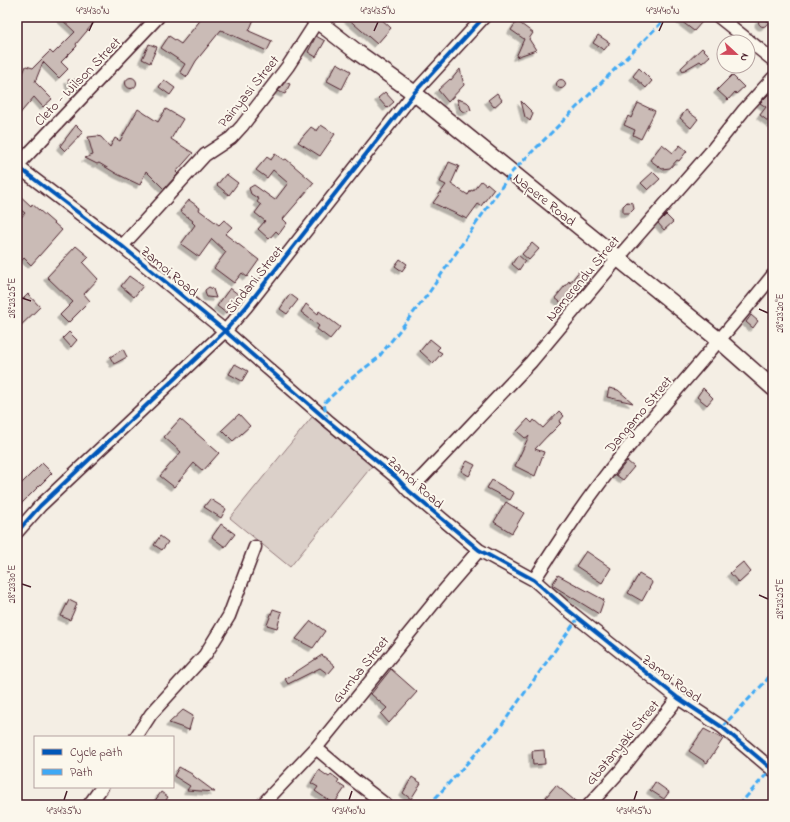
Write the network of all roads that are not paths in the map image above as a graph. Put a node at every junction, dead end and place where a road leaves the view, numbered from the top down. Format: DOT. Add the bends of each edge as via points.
graph roads {
  1 [pos="158,17"];
  2 [pos="484,17"];
  3 [pos="719,17"];
  4 [pos="317,18"];
  5 [pos="773,60"];
  6 [pos="773,78"];
  7 [pos="414,93"];
  8 [pos="17,166"];
  9 [pos="122,246"];
  10 [pos="618,258"];
  11 [pos="773,275"];
  12 [pos="225,331"];
  13 [pos="720,341"];
  14 [pos="773,388"];
  15 [pos="408,491"];
  16 [pos="17,532"];
  17 [pos="255,547"];
  18 [pos="479,550"];
  19 [pos="534,580"];
  20 [pos="678,698"];
  21 [pos="137,736"];
  22 [pos="316,748"];
  23 [pos="773,770"];
  24 [pos="101,788"];
  25 [pos="89,805"];
  26 [pos="262,805"];
  27 [pos="386,805"];
  28 [pos="589,805"];
  1 -- 8 [label="street, Cleto - Wilson Street"];
  2 -- 7 [label="street, Sindani Street"];
  3 -- 5 [label="street"];
  4 -- 7 [label="street, Napere Road"];
  4 -- 9 [label="street, Painyasi Street" via="288,66 242,126 231,138 205,155"];
  6 -- 10 [label="street, Namerendu Street"];
  7 -- 10 [label="street, Napere Road"];
  7 -- 12 [label="street, Sindani Street"];
  8 -- 9 [label="street, Zamoi Road"];
  9 -- 12 [label="street, Zamoi Road"];
  10 -- 13 [label="street, Napere Road"];
  10 -- 15 [label="street, Namerendu Street" via="531,362"];
  11 -- 13 [label="street, Dangamo Street"];
  12 -- 15 [label="street, Zamoi Road" via="397,478"];
  12 -- 16 [label="street, Sindani Street" via="40,506"];
  13 -- 14 [label="street, Napere Road"];
  13 -- 19 [label="street, Dangamo Street" via="621,457 580,511"];
  15 -- 18 [label="street, Zamoi Road"];
  17 -- 21 [label="street" via="229,616 205,655 151,714"];
  18 -- 19 [label="street, Zamoi Road"];
  18 -- 22 [label="street, Gumba Street"];
  19 -- 20 [label="street, Zamoi Road"];
  20 -- 23 [label="street, Zamoi Road" via="722,727"];
  20 -- 28 [label="street, Gbatanyaki Street" via="621,770"];
  22 -- 26 [label="street, Gumba Street"];
  22 -- 27 [label="street"];
  24 -- 25 [label="street"];
}
